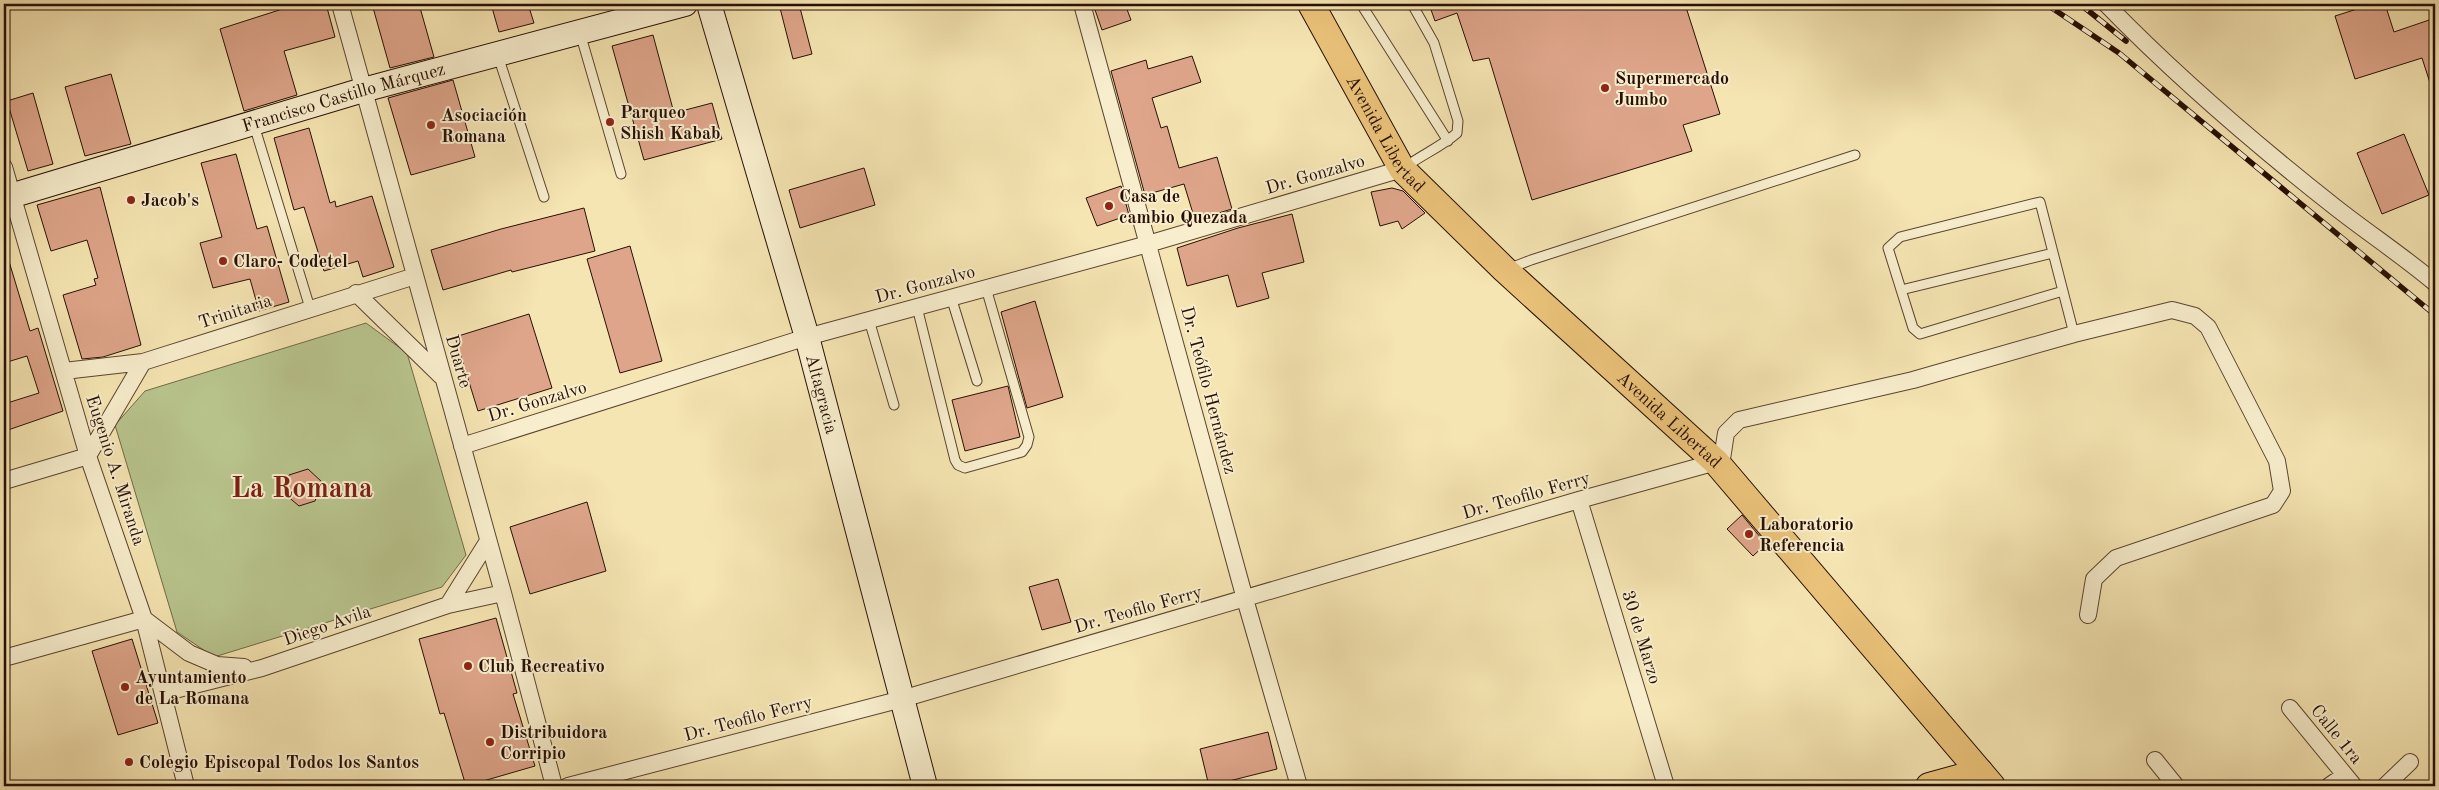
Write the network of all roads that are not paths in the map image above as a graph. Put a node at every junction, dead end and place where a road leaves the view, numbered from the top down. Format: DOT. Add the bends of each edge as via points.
graph roads {
  1 [pos="340,4"];
  2 [pos="685,4"];
  3 [pos="709,4"];
  4 [pos="1082,4"];
  5 [pos="1298,4"];
  6 [pos="1311,4"];
  7 [pos="1361,4"];
  8 [pos="1412,4"];
  9 [pos="2106,4"];
  10 [pos="579,31"];
  11 [pos="497,53"];
  12 [pos="1342,62"];
  13 [pos="363,90"];
  14 [pos="254,124"];
  15 [pos="1448,141"];
  16 [pos="1855,155"];
  17 [pos="4,167"];
  18 [pos="1402,169"];
  19 [pos="621,174"];
  20 [pos="8,197"];
  21 [pos="544,197"];
  22 [pos="1148,244"];
  23 [pos="2053,253"];
  24 [pos="1505,270"];
  25 [pos="415,276"];
  26 [pos="2435,283"];
  27 [pos="986,288"];
  28 [pos="1901,290"];
  29 [pos="2063,290"];
  30 [pos="356,293"];
  31 [pos="951,297"];
  32 [pos="917,307"];
  33 [pos="310,308"];
  34 [pos="869,320"];
  35 [pos="2074,334"];
  36 [pos="807,337"];
  37 [pos="143,362"];
  38 [pos="64,372"];
  39 [pos="443,378"];
  40 [pos="977,381"];
  41 [pos="894,405"];
  42 [pos="462,446"];
  43 [pos="88,456"];
  44 [pos="1716,462"];
  45 [pos="4,481"];
  46 [pos="1579,500"];
  47 [pos="488,541"];
  48 [pos="503,593"];
  49 [pos="1244,599"];
  50 [pos="448,605"];
  51 [pos="2088,615"];
  52 [pos="144,619"];
  53 [pos="4,658"];
  54 [pos="262,668"];
  55 [pos="163,693"];
  56 [pos="902,699"];
  57 [pos="2290,708"];
  58 [pos="2155,760"];
  59 [pos="2410,762"];
  60 [pos="1986,779"];
  61 [pos="2349,780"];
  62 [pos="186,786"];
  63 [pos="554,786"];
  64 [pos="568,786"];
  65 [pos="925,786"];
  66 [pos="1299,786"];
  67 [pos="1666,786"];
  68 [pos="1929,786"];
  69 [pos="2176,786"];
  70 [pos="2329,786"];
  71 [pos="2385,786"];
  1 -- 13 [label="street, Duarte"];
  2 -- 10 [label="street, Francisco Castillo Márquez"];
  3 -- 36 [label="street, Altagracia"];
  4 -- 22 [label="street, Dr. Teófilo Hernández"];
  5 -- 12 [label="main road, Avenida Libertad"];
  6 -- 12 [label="main road, Avenida Libertad"];
  7 -- 15 [label="lane"];
  8 -- 15 [label="lane" via="1434,43 1458,121 1457,133"];
  9 -- 26 [label="street" via="2160,60 2217,110 2336,208"];
  10 -- 11 [label="street, Francisco Castillo Márquez"];
  10 -- 19 [label="lane"];
  11 -- 13 [label="street, Francisco Castillo Márquez"];
  11 -- 21 [label="lane"];
  12 -- 18 [label="main road, Avenida Libertad"];
  13 -- 14 [label="street, Francisco Castillo Márquez"];
  13 -- 25 [label="street, Duarte"];
  14 -- 20 [label="street, Francisco Castillo Márquez"];
  14 -- 33 [label="lane"];
  15 -- 18 [label="lane"];
  16 -- 24 [label="lane"];
  17 -- 20 [label="street, Eugenio A. Miranda"];
  18 -- 22 [label="street, Dr. Gonzalvo"];
  18 -- 24 [label="main road, Avenida Libertad"];
  20 -- 38 [label="street, Eugenio A. Miranda"];
  22 -- 27 [label="street, Dr. Gonzalvo"];
  22 -- 49 [label="street, Dr. Teófilo Hernández"];
  23 -- 28 [label="lane"];
  23 -- 28 [label="lane" via="2040,202 1900,238 1888,248"];
  23 -- 29 [label="lane"];
  24 -- 44 [label="main road, Avenida Libertad"];
  25 -- 30 [label="street, Trinitaria"];
  25 -- 39 [label="street, Duarte"];
  27 -- 31 [label="street, Dr. Gonzalvo"];
  27 -- 32 [label="lane" via="1029,437 1022,452 965,468 955,460"];
  28 -- 29 [label="lane" via="1914,328 1920,334"];
  29 -- 35 [label="lane"];
  30 -- 33 [label="street, Trinitaria"];
  30 -- 39 [label="street"];
  31 -- 32 [label="street, Dr. Gonzalvo"];
  31 -- 40 [label="lane"];
  32 -- 34 [label="street, Dr. Gonzalvo"];
  33 -- 37 [label="street, Trinitaria"];
  34 -- 36 [label="street, Dr. Gonzalvo"];
  34 -- 41 [label="lane"];
  35 -- 44 [label="street" via="1913,380 1738,420 1727,430 1722,458"];
  35 -- 51 [label="street" via="2172,310 2195,316 2208,327 2277,461 2282,491 2273,505 2116,558 2094,579"];
  36 -- 42 [label="street, Dr. Gonzalvo"];
  36 -- 56 [label="street, Altagracia"];
  37 -- 38 [label="street, Trinitaria"];
  37 -- 43 [label="street"];
  38 -- 43 [label="street, Eugenio A. Miranda"];
  39 -- 42 [label="street, Duarte"];
  42 -- 47 [label="street, Duarte"];
  43 -- 45 [label="street"];
  43 -- 52 [label="street, Eugenio A. Miranda"];
  44 -- 46 [label="street, Dr. Teofilo Ferry"];
  44 -- 60 [label="main road, Avenida Libertad"];
  46 -- 49 [label="street, Dr. Teofilo Ferry"];
  46 -- 67 [label="street, 30 de Marzo"];
  47 -- 48 [label="street, Duarte"];
  47 -- 50 [label="street"];
  48 -- 50 [label="street, Diego Avila"];
  48 -- 63 [label="street, Duarte"];
  49 -- 56 [label="street, Dr. Teofilo Ferry"];
  49 -- 66 [label="street, Dr. Teófilo Hernández"];
  50 -- 54 [label="street, Diego Avila"];
  52 -- 53 [label="street"];
  52 -- 54 [label="street" via="189,654 217,666"];
  52 -- 55 [label="street, Eugenio A. Miranda"];
  54 -- 55 [label="street, Diego Avila"];
  55 -- 62 [label="street, Eugenio A. Miranda"];
  56 -- 64 [label="street, Dr. Teofilo Ferry"];
  56 -- 65 [label="street, Altagracia"];
  57 -- 61 [label="street, Calle 1ra"];
  58 -- 69 [label="street"];
  59 -- 71 [label="street"];
  60 -- 68 [label="main road"];
  61 -- 70 [label="street"];
}
